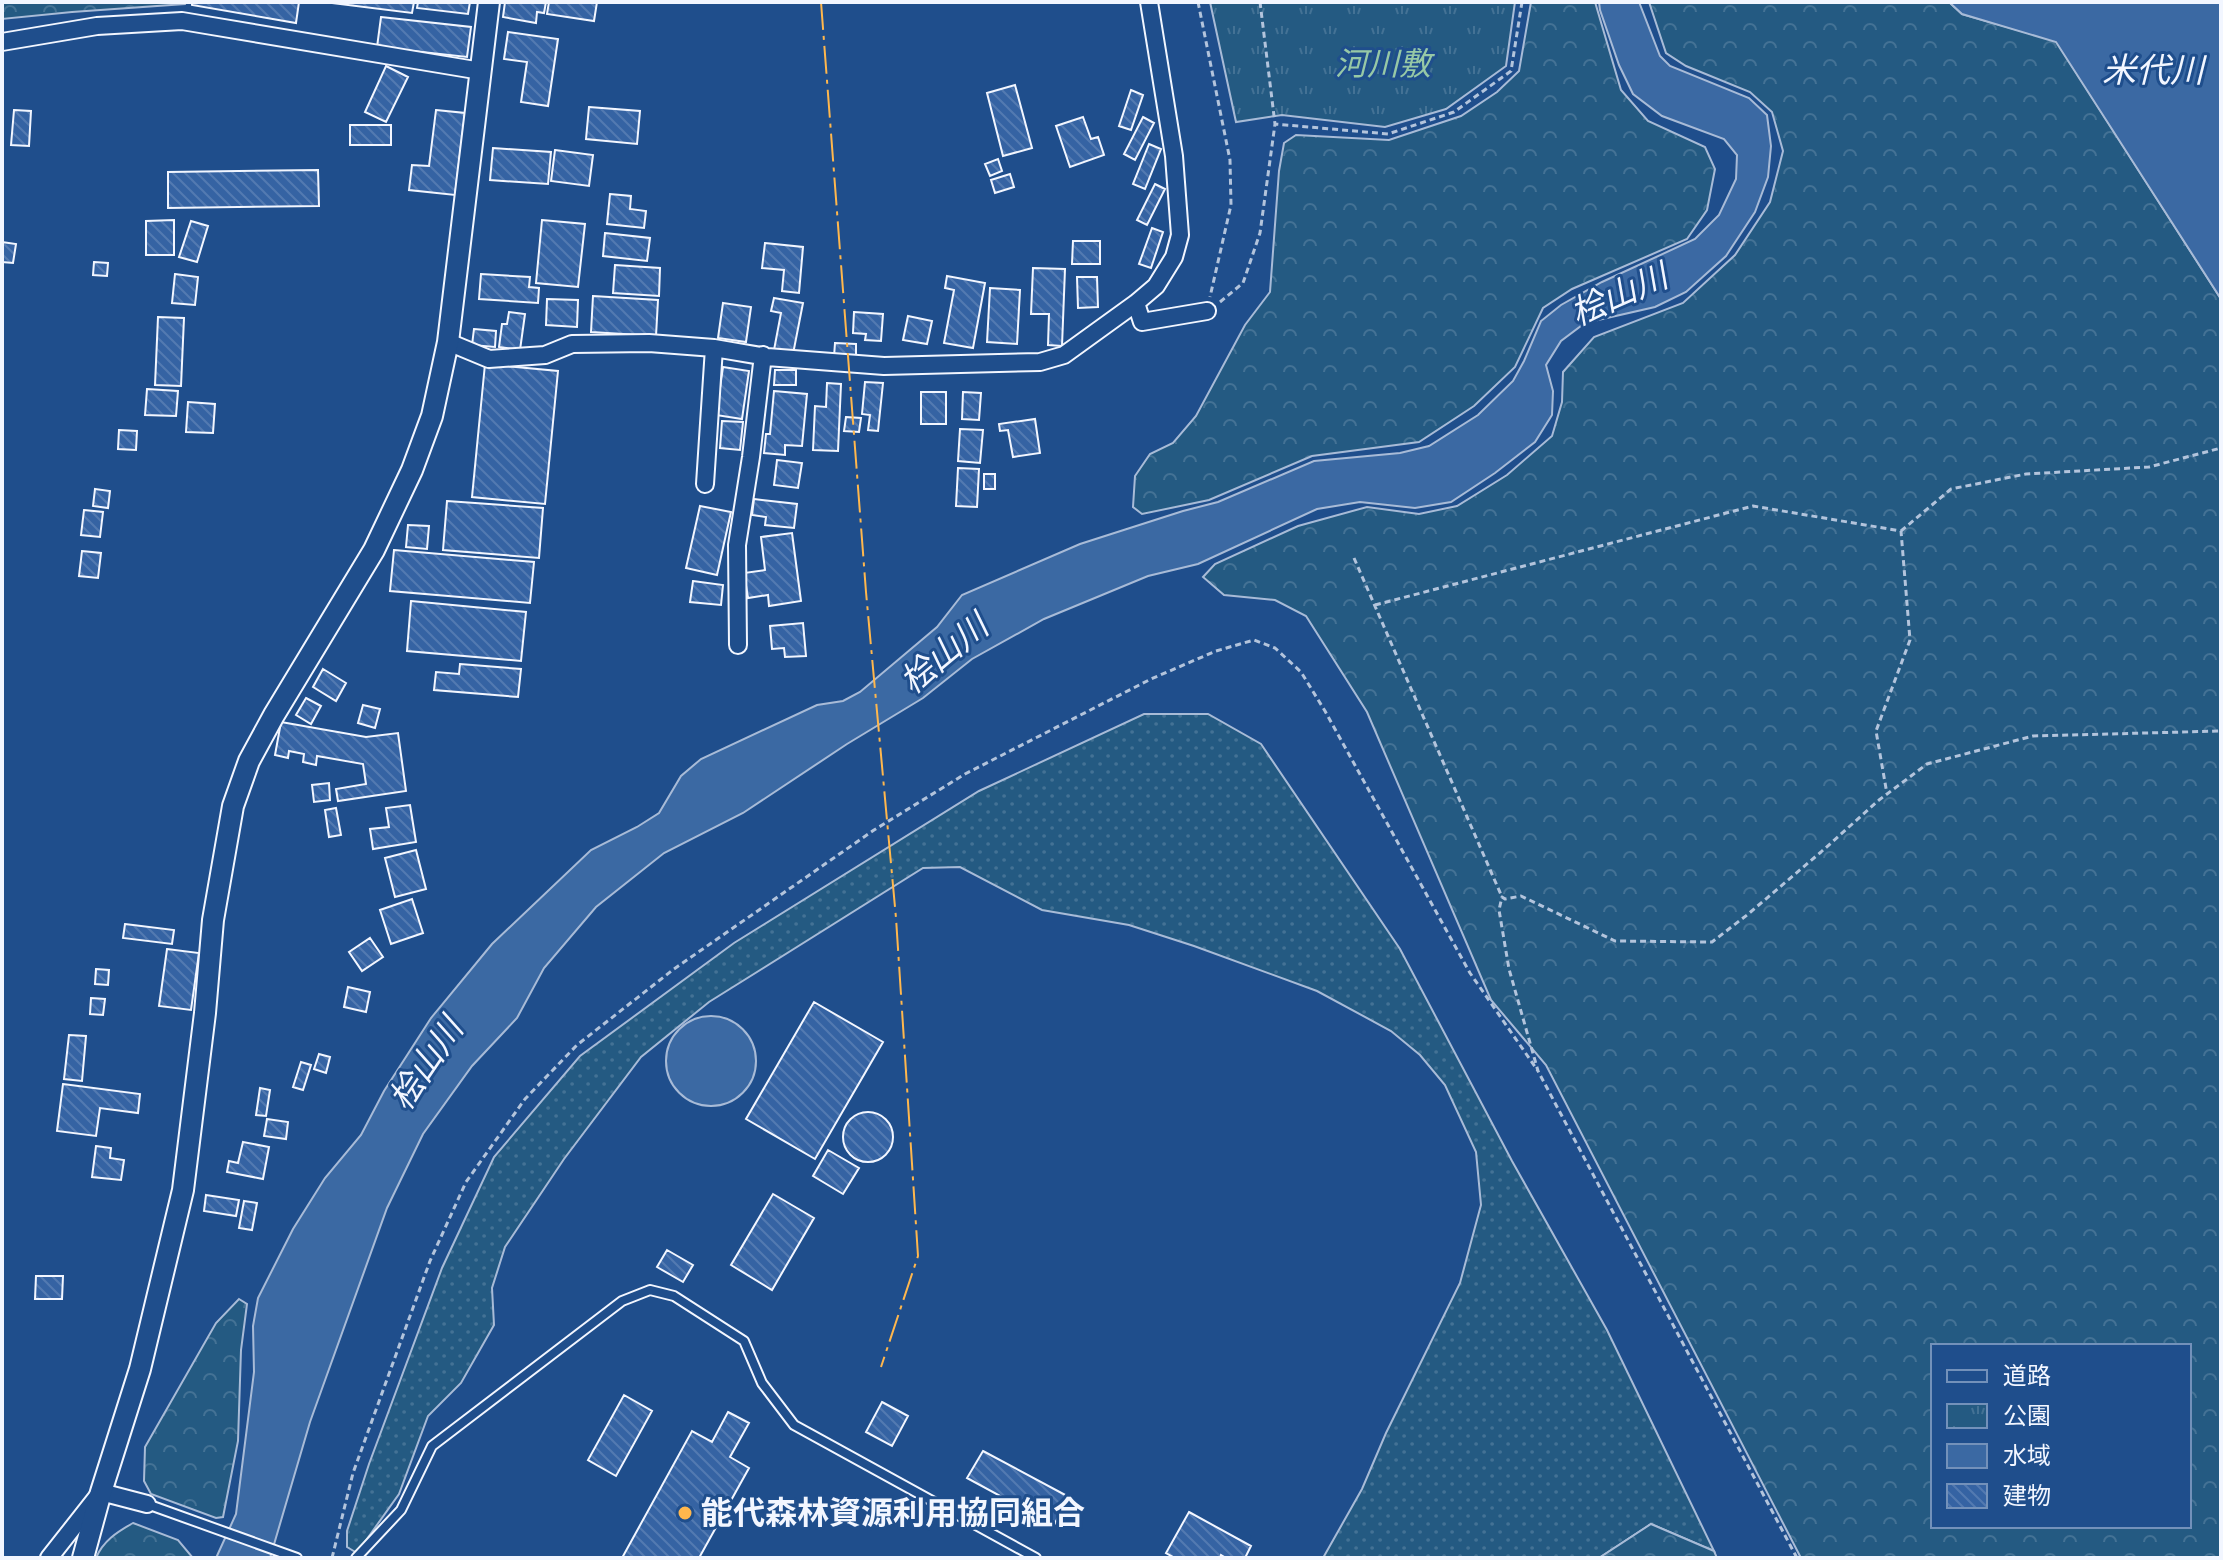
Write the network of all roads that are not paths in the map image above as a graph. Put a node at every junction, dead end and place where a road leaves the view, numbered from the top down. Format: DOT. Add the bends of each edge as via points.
graph roads {
  1 [pos="489,2"];
  2 [pos="1149,2"];
  3 [pos="2,42"];
  4 [pos="481,71"];
  5 [pos="1136,303"];
  6 [pos="1207,311"];
  7 [pos="448,342"];
  8 [pos="714,348"];
  9 [pos="763,355"];
  10 [pos="705,484"];
  11 [pos="738,645"];
  12 [pos="101,1492"];
  13 [pos="147,1504"];
  14 [pos="49,1558"];
  15 [pos="83,1558"];
  16 [pos="297,1558"];
  17 [pos="356,1558"];
  18 [pos="1036,1558"];
  1 -- 4 [label="street"];
  2 -- 5 [label="street" via="1174,156 1180,235 1156,286"];
  3 -- 4 [label="street" via="97,26 182,21"];
  4 -- 7 [label="street"];
  5 -- 6 [label="street" via="1142,322"];
  5 -- 9 [label="street" via="1064,355 1040,362 884,366"];
  7 -- 8 [label="street" via="489,359 545,355 572,344"];
  7 -- 12 [label="street" via="432,416 412,470 374,550 249,761 233,806 213,920 183,1190 140,1369"];
  8 -- 9 [label="street"];
  8 -- 10 [label="street"];
  9 -- 11 [label="street" via="737,545"];
  12 -- 13 [label="street"];
  12 -- 14 [label="street"];
  12 -- 15 [label="street"];
  13 -- 16 [label="lane"];
  17 -- 18 [label="lane" via="401,1510 432,1446 622,1301 650,1290 674,1296 744,1341 762,1383 794,1425"];
}
